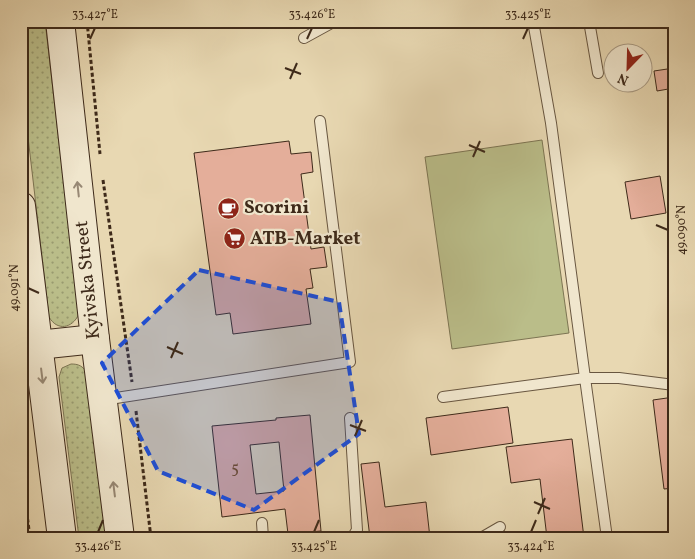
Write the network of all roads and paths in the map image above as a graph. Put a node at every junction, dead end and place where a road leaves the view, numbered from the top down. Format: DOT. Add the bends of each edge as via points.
graph roads {
  1 [pos="60,21"];
  2 [pos="87,21"];
  3 [pos="335,21"];
  4 [pos="533,21"];
  5 [pos="589,21"];
  6 [pos="304,38"];
  7 [pos="598,73"];
  8 [pos="320,121"];
  9 [pos="100,154"];
  10 [pos="103,180"];
  11 [pos="21,206"];
  12 [pos="24,257"];
  13 [pos="95,339"];
  14 [pos="38,345"];
  15 [pos="585,378"];
  16 [pos="133,385"];
  17 [pos="674,385"];
  18 [pos="443,397"];
  19 [pos="102,400"];
  20 [pos="136,411"];
  21 [pos="350,418"];
  22 [pos="21,467"];
  23 [pos="262,523"];
  24 [pos="500,526"];
  25 [pos="30,538"];
  26 [pos="62,538"];
  27 [pos="120,538"];
  28 [pos="151,538"];
  29 [pos="263,538"];
  30 [pos="352,538"];
  31 [pos="480,538"];
  32 [pos="607,538"];
  13 -- 1 [label="main road, Kyivska Street, one-way"];
  2 -- 9 [label="path"];
  3 -- 6 [label="lane"];
  4 -- 15 [label="lane" via="551,123"];
  5 -- 7 [label="lane"];
  8 -- 19 [label="lane" via="350,362"];
  10 -- 16 [label="path"];
  11 -- 12 [label="main road"];
  12 -- 14 [label="main road"];
  13 -- 14 [label="main road"];
  13 -- 19 [label="main road, Kyivska Street"];
  14 -- 26 [label="main road, one-way"];
  15 -- 17 [label="lane" via="619,378"];
  15 -- 18 [label="lane"];
  15 -- 32 [label="lane"];
  27 -- 19 [label="main road, Kyivska Street, one-way"];
  20 -- 28 [label="path"];
  21 -- 30 [label="lane" via="357,530"];
  22 -- 25 [label="path"];
  23 -- 29 [label="lane"];
  24 -- 31 [label="lane"];
}
